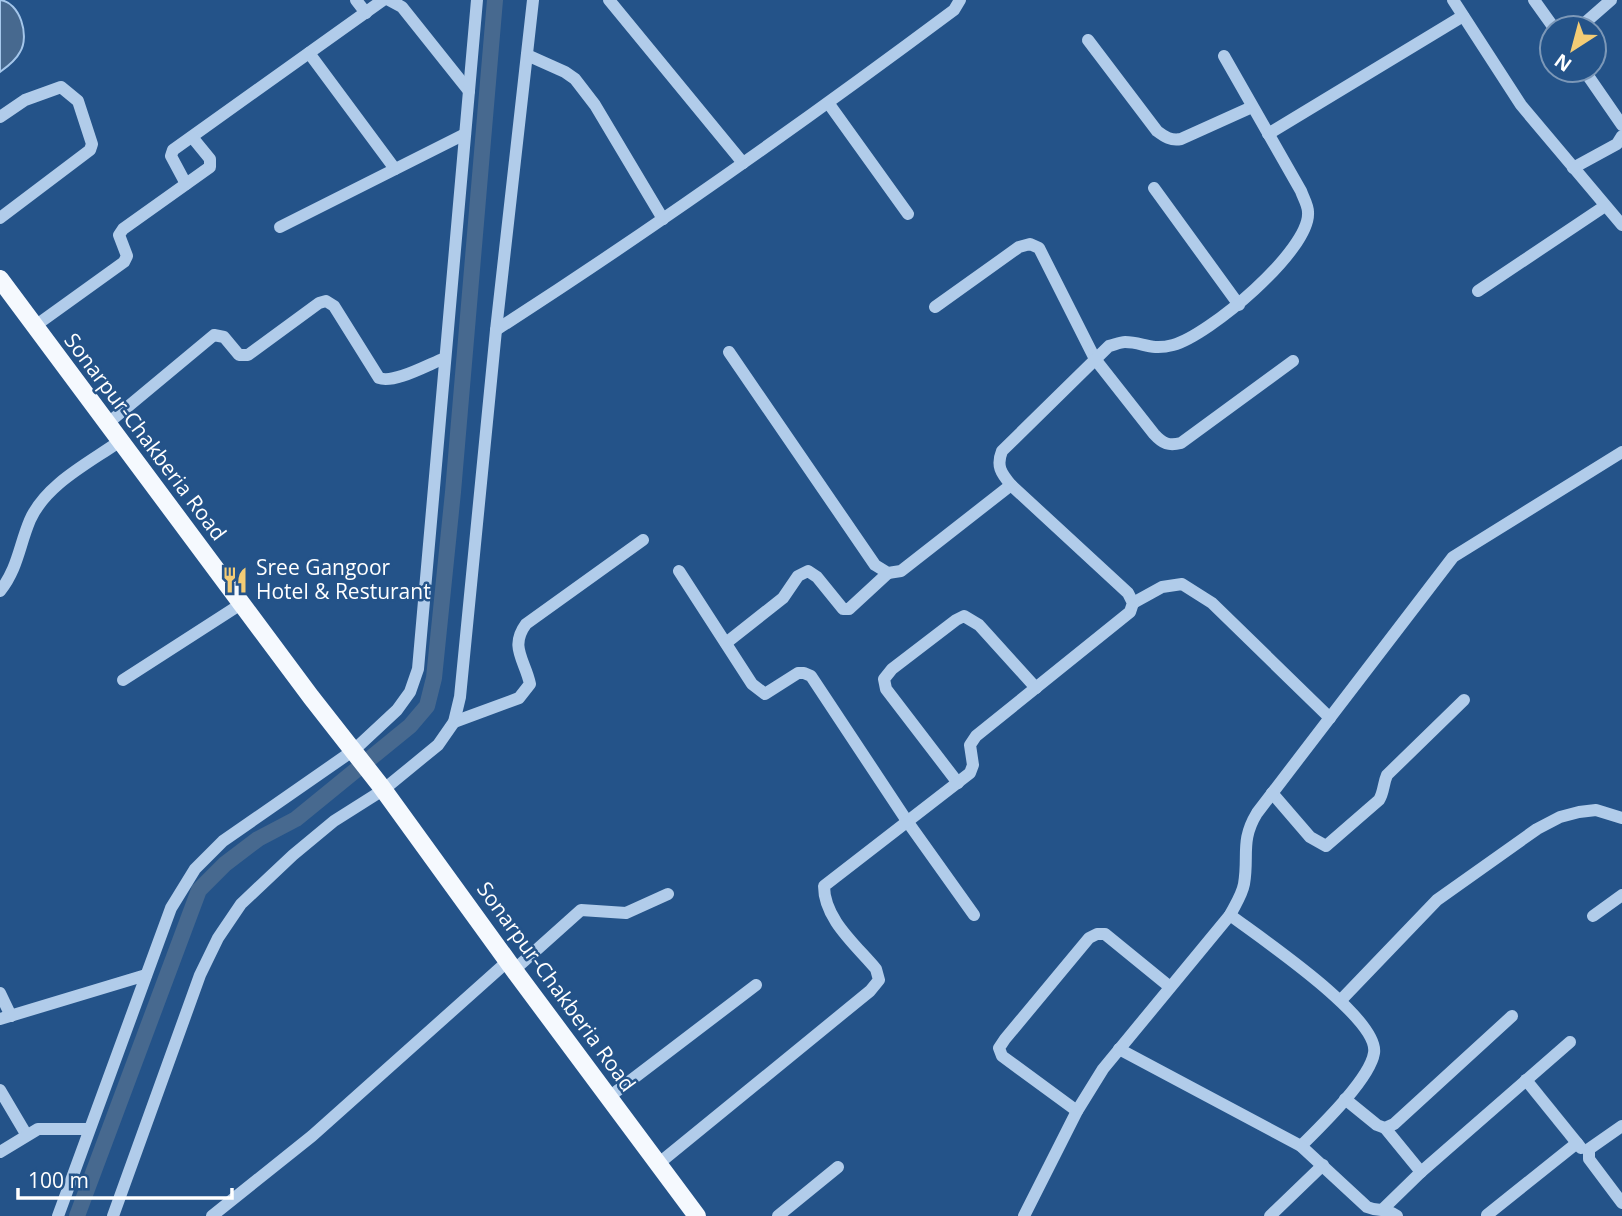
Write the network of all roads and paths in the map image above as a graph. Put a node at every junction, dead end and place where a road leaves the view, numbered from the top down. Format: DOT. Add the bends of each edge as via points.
graph roads {
  1 [pos="356,0"];
  2 [pos="383,0"];
  3 [pos="389,0"];
  4 [pos="477,0"];
  5 [pos="533,0"];
  6 [pos="609,0"];
  7 [pos="960,0"];
  8 [pos="1453,0"];
  9 [pos="1611,0"];
  10 [pos="366,13"];
  11 [pos="1595,14"];
  12 [pos="1464,16"];
  13 [pos="1088,40"];
  14 [pos="309,53"];
  15 [pos="527,55"];
  16 [pos="1224,56"];
  17 [pos="1594,84"];
  18 [pos="469,91"];
  19 [pos="829,104"];
  20 [pos="1252,107"];
  21 [pos="0,117"];
  22 [pos="1622,125"];
  23 [pos="465,134"];
  24 [pos="1268,134"];
  25 [pos="1622,136"];
  26 [pos="192,137"];
  27 [pos="743,163"];
  28 [pos="1573,168"];
  29 [pos="395,169"];
  30 [pos="186,184"];
  31 [pos="1154,188"];
  32 [pos="1605,206"];
  33 [pos="908,214"];
  34 [pos="0,218"];
  35 [pos="663,219"];
  36 [pos="1622,225"];
  37 [pos="280,227"];
  38 [pos="1,282"];
  39 [pos="1478,291"];
  40 [pos="1239,305"];
  41 [pos="935,307"];
  42 [pos="34,326"];
  43 [pos="496,330"];
  44 [pos="729,352"];
  45 [pos="445,358"];
  46 [pos="1095,359"];
  47 [pos="1293,361"];
  48 [pos="107,424"];
  49 [pos="120,441"];
  50 [pos="1622,452"];
  51 [pos="1011,485"];
  52 [pos="643,540"];
  53 [pos="679,571"];
  54 [pos="888,573"];
  55 [pos="0,591"];
  56 [pos="1133,603"];
  57 [pos="242,604"];
  58 [pos="726,643"];
  59 [pos="123,680"];
  60 [pos="1036,688"];
  61 [pos="1464,700"];
  62 [pos="1330,718"];
  63 [pos="454,722"];
  64 [pos="355,752"];
  65 [pos="958,783"];
  66 [pos="381,787"];
  67 [pos="1272,793"];
  68 [pos="1622,818"];
  69 [pos="907,821"];
  70 [pos="668,894"];
  71 [pos="1622,895"];
  72 [pos="974,915"];
  73 [pos="1230,915"];
  74 [pos="1593,916"];
  75 [pos="511,966"];
  76 [pos="146,975"];
  77 [pos="756,985"];
  78 [pos="1170,987"];
  79 [pos="0,993"];
  80 [pos="1341,1000"];
  81 [pos="1512,1016"];
  82 [pos="6,1017"];
  83 [pos="1570,1042"];
  84 [pos="1119,1049"];
  85 [pos="1527,1080"];
  86 [pos="0,1090"];
  87 [pos="609,1097"];
  88 [pos="1345,1099"];
  89 [pos="1077,1111"];
  90 [pos="1622,1126"];
  91 [pos="1385,1128"];
  92 [pos="89,1129"];
  93 [pos="26,1134"];
  94 [pos="1577,1143"];
  95 [pos="1301,1146"];
  96 [pos="0,1152"];
  97 [pos="1589,1159"];
  98 [pos="658,1164"];
  99 [pos="1323,1165"];
  100 [pos="838,1167"];
  101 [pos="1421,1172"];
  102 [pos="1622,1203"];
  103 [pos="1384,1208"];
  104 [pos="1487,1215"];
  105 [pos="58,1216"];
  106 [pos="113,1216"];
  107 [pos="212,1216"];
  108 [pos="697,1216"];
  109 [pos="778,1216"];
  110 [pos="1024,1216"];
  111 [pos="1270,1216"];
  112 [pos="1398,1216"];
  1 -- 10 [label="street"];
  2 -- 10 [label="street"];
  3 -- 18 [label="street" via="402,7"];
  4 -- 18 [label="street"];
  5 -- 15 [label="street"];
  6 -- 27 [label="street"];
  7 -- 19 [label="street" via="954,10"];
  8 -- 12 [label="street"];
  9 -- 11 [label="street"];
  10 -- 14 [label="street"];
  12 -- 24 [label="street"];
  12 -- 28 [label="street" via="1521,105"];
  13 -- 20 [label="street" via="1166,138 1181,139"];
  14 -- 26 [label="street"];
  14 -- 29 [label="street"];
  15 -- 35 [label="street" via="565,72 580,85"];
  15 -- 43 [label="street"];
  16 -- 20 [label="street"];
  17 -- 22 [label="street"];
  18 -- 23 [label="street"];
  19 -- 27 [label="street"];
  19 -- 33 [label="street"];
  20 -- 24 [label="street"];
  21 -- 34 [label="street" via="25,100 61,88 78,101 92,144"];
  23 -- 29 [label="street"];
  23 -- 45 [label="street"];
  24 -- 40 [label="street" via="1308,212 1304,229 1291,248"];
  25 -- 28 [label="street" via="1617,144"];
  26 -- 30 [label="street" via="171,156"];
  26 -- 30 [label="street" via="210,159 210,167"];
  27 -- 35 [label="street"];
  28 -- 32 [label="street"];
  29 -- 37 [label="street"];
  30 -- 42 [label="street" via="122,229 124,262"];
  31 -- 40 [label="street"];
  32 -- 36 [label="street"];
  32 -- 39 [label="street"];
  35 -- 43 [label="street"];
  38 -- 42 [label="main road, Sonarpur-Chakberia Road"];
  40 -- 46 [label="street" via="1174,345 1152,348 1126,342 1109,346"];
  41 -- 46 [label="street" via="1019,247 1030,244 1044,255"];
  42 -- 48 [label="main road, Sonarpur-Chakberia Road"];
  43 -- 63 [label="street"];
  44 -- 54 [label="street" via="875,565"];
  45 -- 48 [label="street" via="394,379 379,378 334,306 326,301 248,355 239,355 224,337 214,335"];
  45 -- 64 [label="street" via="418,668 410,692 397,710"];
  46 -- 47 [label="street" via="1154,434 1171,445 1181,443"];
  46 -- 51 [label="street" via="1002,451 998,462"];
  48 -- 49 [label="main road, Sonarpur-Chakberia Road"];
  49 -- 55 [label="street" via="41,501 10,578"];
  49 -- 57 [label="main road, Sonarpur-Chakberia Road"];
  50 -- 62 [label="street" via="1453,557"];
  51 -- 54 [label="street" via="901,570"];
  51 -- 56 [label="street" via="1128,593"];
  52 -- 63 [label="street" via="520,631 517,647 530,684 519,698"];
  53 -- 58 [label="street"];
  54 -- 58 [label="street" via="849,609 843,609 817,577 808,572 798,576 783,598"];
  56 -- 60 [label="street" via="1130,612"];
  56 -- 62 [label="street" via="1162,587 1182,584 1212,603"];
  57 -- 59 [label="street"];
  57 -- 64 [label="main road, Sonarpur-Chakberia Road"];
  58 -- 69 [label="street" via="752,684 765,694 798,673 811,676"];
  60 -- 65 [label="street" via="976,736 970,745 970,773"];
  60 -- 65 [label="street" via="979,625 964,616 892,669 884,679 886,689"];
  61 -- 67 [label="street" via="1387,775 1379,800 1326,846 1310,837"];
  62 -- 67 [label="street"];
  63 -- 66 [label="street" via="438,745"];
  64 -- 66 [label="main road, Sonarpur-Chakberia Road"];
  64 -- 76 [label="street" via="223,841 195,869 171,908"];
  65 -- 69 [label="street"];
  66 -- 75 [label="main road, Sonarpur-Chakberia Road"];
  66 -- 106 [label="street" via="293,855 241,904 218,938"];
  67 -- 73 [label="street" via="1248,827 1244,885"];
  68 -- 80 [label="street" via="1596,810 1579,812 1537,829 1437,900"];
  69 -- 72 [label="street"];
  69 -- 98 [label="street" via="824,886 830,913 876,969 879,980"];
  70 -- 75 [label="street" via="626,913 581,910"];
  71 -- 74 [label="street"];
  73 -- 78 [label="street"];
  73 -- 80 [label="street"];
  75 -- 87 [label="main road, Sonarpur-Chakberia Road"];
  75 -- 107 [label="street"];
  76 -- 82 [label="street"];
  76 -- 92 [label="street"];
  77 -- 87 [label="street"];
  78 -- 84 [label="street"];
  78 -- 89 [label="street" via="1116,941 1097,934 1005,1039 999,1048 1002,1056"];
  79 -- 82 [label="street"];
  80 -- 88 [label="street" via="1374,1040 1368,1070"];
  81 -- 91 [label="street"];
  83 -- 85 [label="street"];
  84 -- 89 [label="street"];
  84 -- 95 [label="street"];
  85 -- 94 [label="street"];
  85 -- 101 [label="street"];
  86 -- 93 [label="street"];
  87 -- 98 [label="main road, Sonarpur-Chakberia Road"];
  88 -- 91 [label="street"];
  88 -- 95 [label="street"];
  89 -- 110 [label="street"];
  90 -- 97 [label="street" via="1589,1149"];
  91 -- 101 [label="street"];
  92 -- 93 [label="street" via="54,1127"];
  92 -- 105 [label="street"];
  93 -- 96 [label="street"];
  94 -- 97 [label="street"];
  94 -- 104 [label="street"];
  95 -- 99 [label="street"];
  97 -- 102 [label="street"];
  98 -- 108 [label="main road, Sonarpur-Chakberia Road"];
  99 -- 103 [label="street" via="1367,1207"];
  99 -- 111 [label="street"];
  100 -- 109 [label="street"];
  101 -- 103 [label="street"];
  103 -- 112 [label="street"];
}
